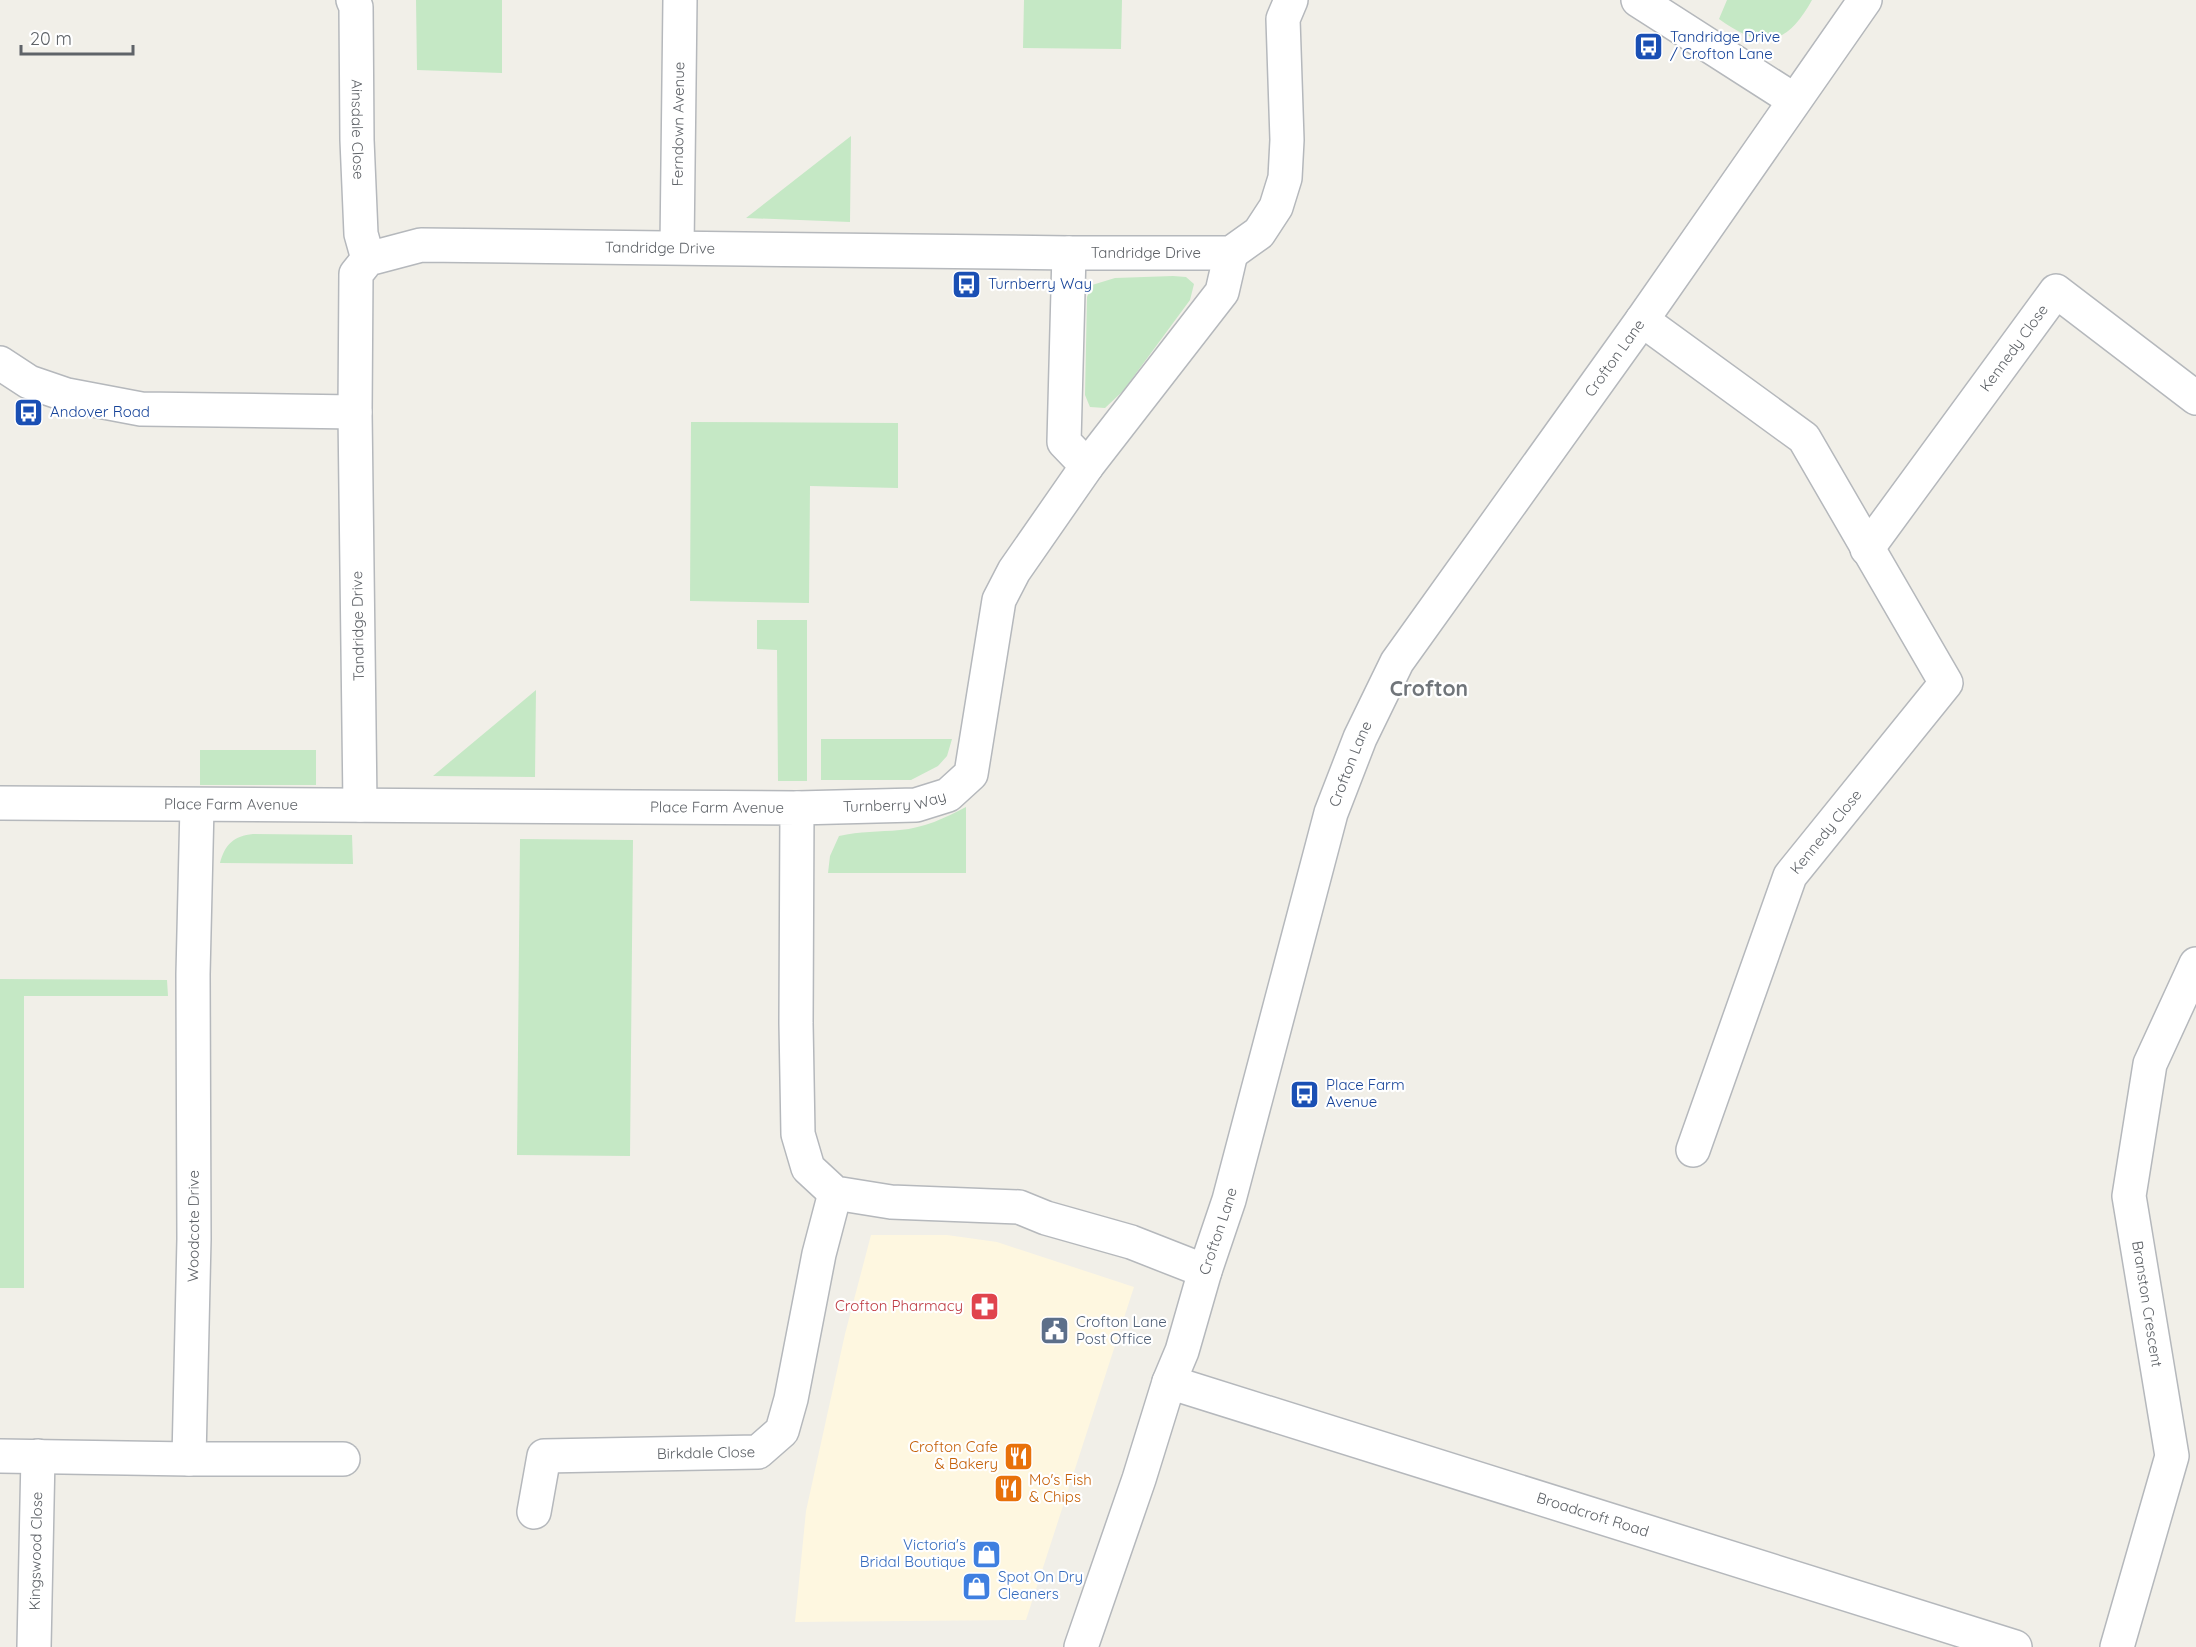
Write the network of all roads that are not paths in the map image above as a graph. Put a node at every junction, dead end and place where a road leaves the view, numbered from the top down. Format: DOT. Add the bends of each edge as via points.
graph roads {
  1 [pos="353,0"];
  2 [pos="680,0"];
  3 [pos="1290,0"];
  4 [pos="1638,0"];
  5 [pos="1865,0"];
  6 [pos="1794,100"];
  7 [pos="677,247"];
  8 [pos="1068,253"];
  9 [pos="1231,253"];
  10 [pos="368,259"];
  11 [pos="1641,320"];
  12 [pos="0,363"];
  13 [pos="2196,398"];
  14 [pos="355,412"];
  15 [pos="1087,466"];
  16 [pos="1867,549"];
  17 [pos="0,804"];
  18 [pos="360,805"];
  19 [pos="197,806"];
  20 [pos="796,808"];
  21 [pos="2196,964"];
  22 [pos="1693,1150"];
  23 [pos="835,1193"];
  24 [pos="1205,1271"];
  25 [pos="1169,1382"];
  26 [pos="0,1456"];
  27 [pos="38,1456"];
  28 [pos="189,1459"];
  29 [pos="343,1459"];
  30 [pos="534,1512"];
  31 [pos="34,1647"];
  32 [pos="1081,1647"];
  33 [pos="2015,1647"];
  34 [pos="2117,1647"];
  1 -- 10 [label="street, Ainsdale Close" via="361,234"];
  2 -- 7 [label="street, Ferndown Avenue"];
  3 -- 9 [label="street" via="1283,19 1285,178 1275,207 1259,233"];
  4 -- 6 [label="street"];
  5 -- 6 [label="street, Crofton Lane"];
  6 -- 11 [label="street, Crofton Lane"];
  7 -- 8 [label="street, Tandridge Drive"];
  7 -- 10 [label="street, Tandridge Drive" via="421,245"];
  8 -- 9 [label="street, Tandridge Drive"];
  8 -- 15 [label="street" via="1064,442"];
  9 -- 15 [label="street, Turnberry Way" via="1222,291"];
  10 -- 14 [label="street, Tandridge Drive" via="356,274"];
  11 -- 16 [label="street, Kennedy Close" via="1804,438"];
  11 -- 24 [label="street, Crofton Lane" via="1397,662 1360,738 1331,813 1229,1200"];
  12 -- 14 [label="street" via="29,382 67,395 141,409"];
  13 -- 16 [label="street, Kennedy Close" via="2056,291"];
  14 -- 18 [label="street, Tandridge Drive"];
  15 -- 20 [label="street, Turnberry Way" via="1014,571 999,600 971,774 948,795 916,805"];
  16 -- 22 [label="street, Kennedy Close" via="1946,683 1790,876"];
  17 -- 19 [label="street, Place Farm Avenue"];
  18 -- 19 [label="street, Place Farm Avenue"];
  18 -- 20 [label="street, Place Farm Avenue"];
  19 -- 28 [label="street, Woodcote Drive"];
  20 -- 23 [label="street, Place Farm Avenue" via="798,1134 808,1167"];
  21 -- 34 [label="street, Branston Crescent" via="2150,1064 2129,1196 2172,1456"];
  23 -- 24 [label="street" via="891,1202 1018,1206 1131,1242"];
  23 -- 30 [label="street, Birkdale Close" via="782,1431 758,1452 544,1456"];
  24 -- 25 [label="street, Crofton Lane"];
  25 -- 32 [label="street, Crofton Lane"];
  25 -- 33 [label="street, Broadcroft Road"];
  26 -- 27 [label="street"];
  27 -- 28 [label="street"];
  27 -- 31 [label="street, Kingswood Close"];
  28 -- 29 [label="street"];
}
